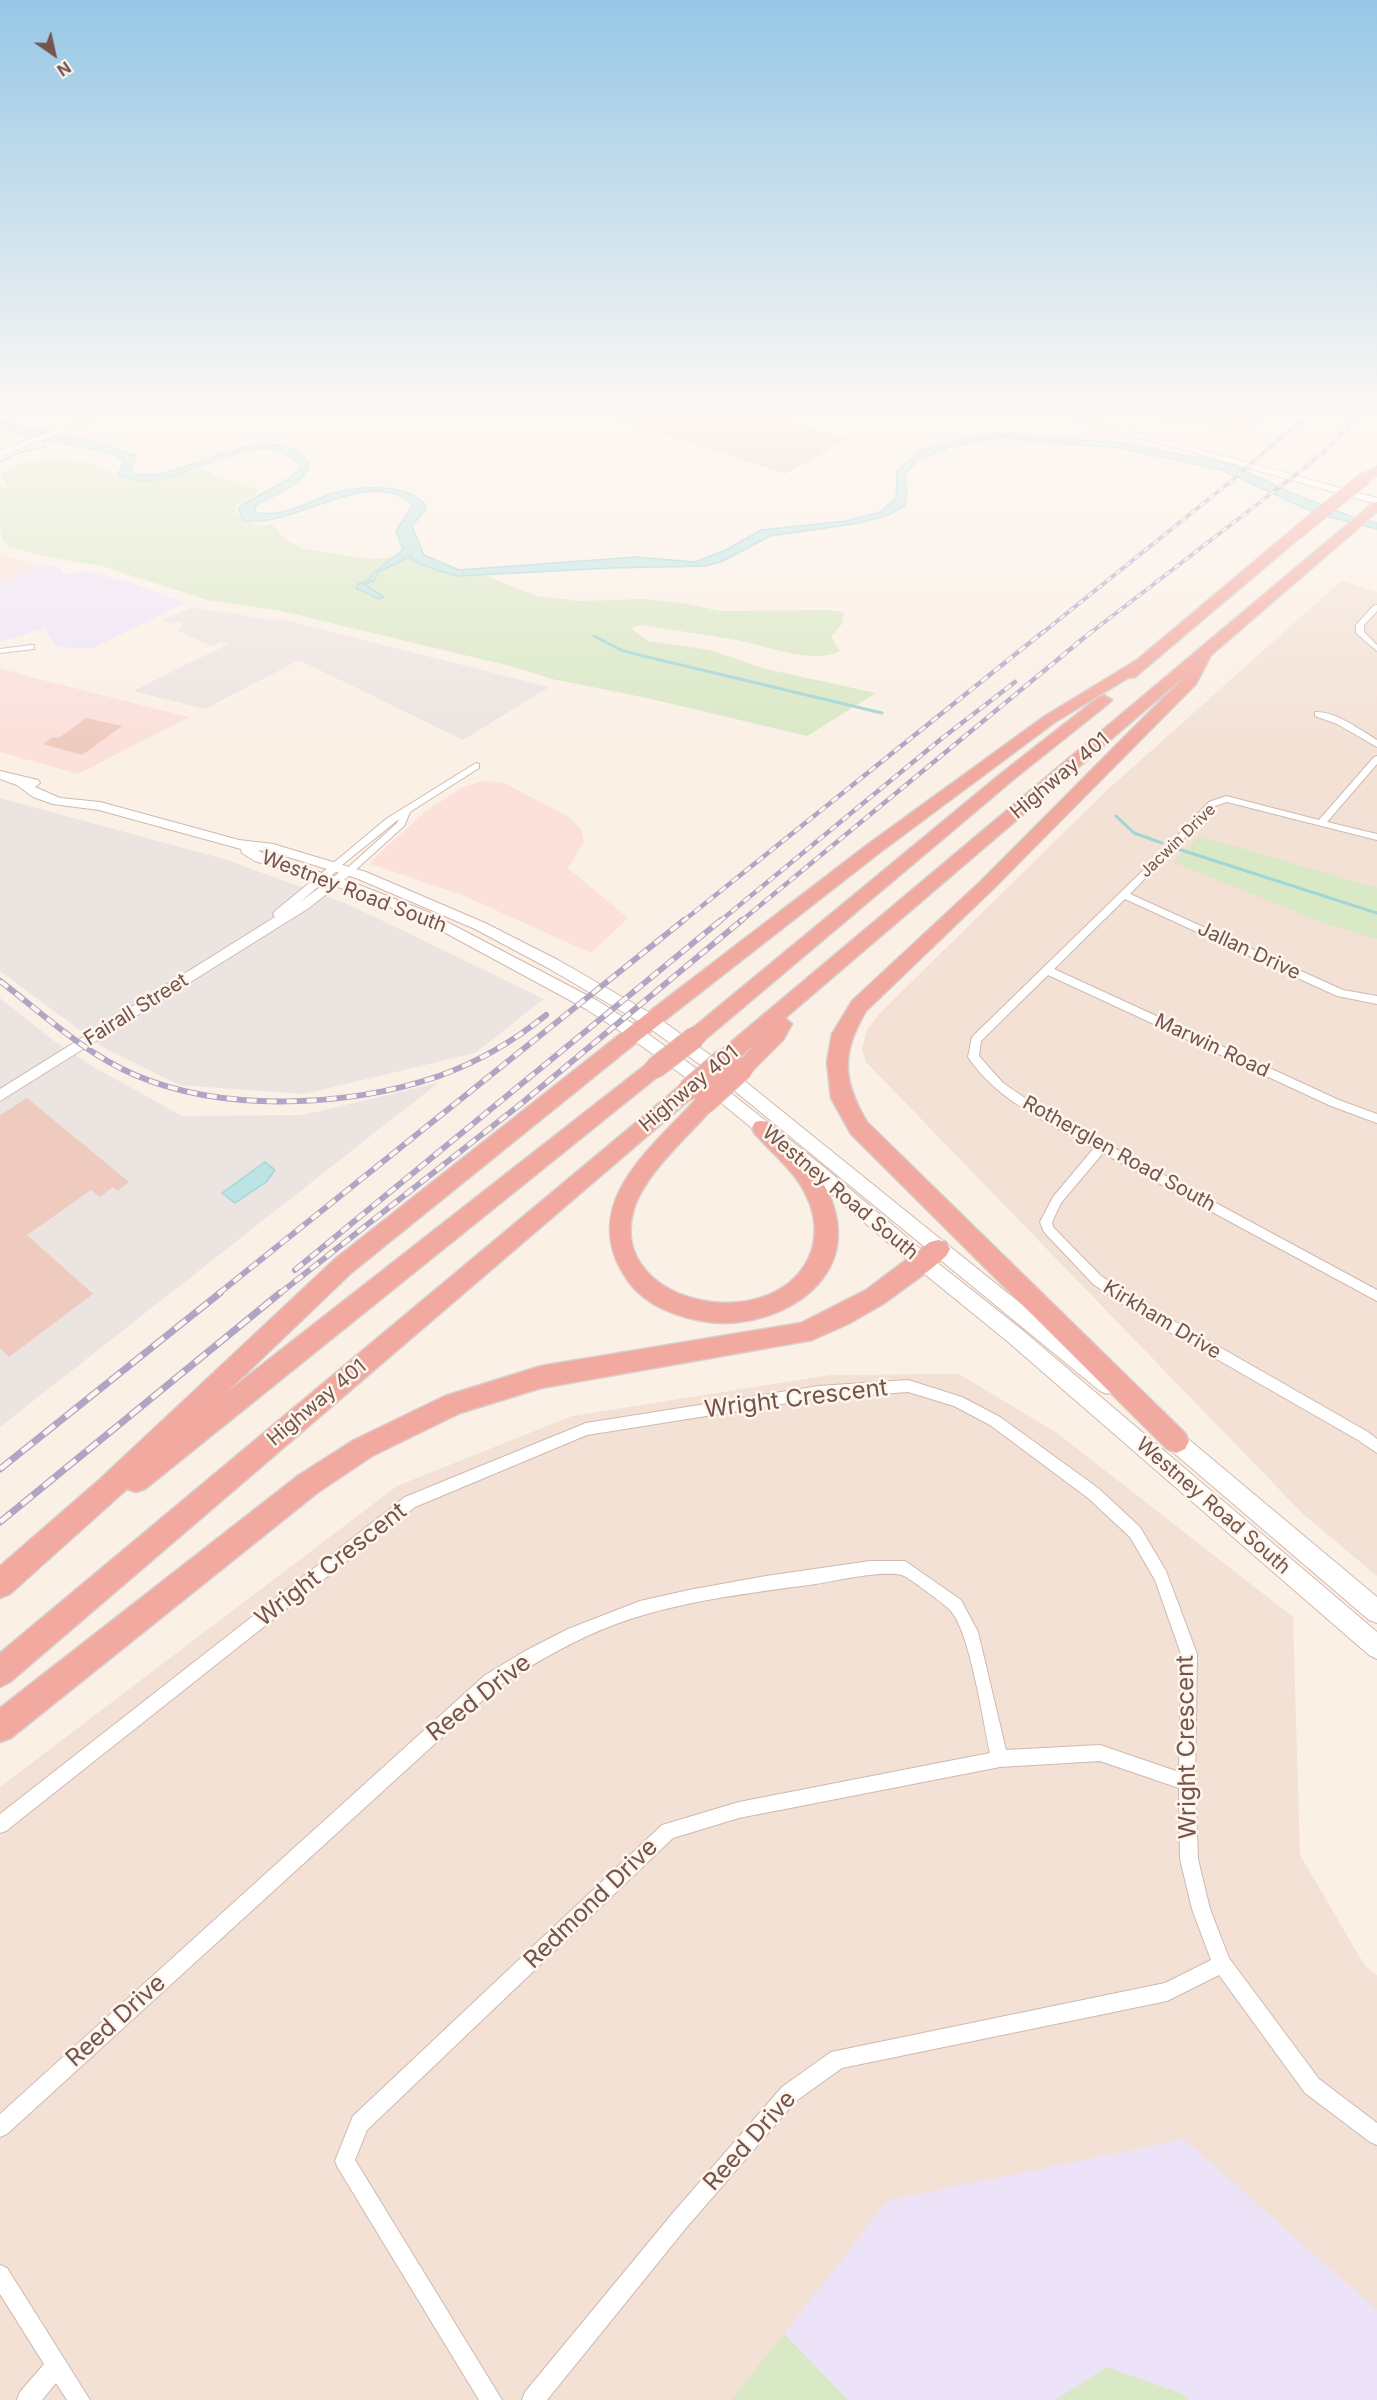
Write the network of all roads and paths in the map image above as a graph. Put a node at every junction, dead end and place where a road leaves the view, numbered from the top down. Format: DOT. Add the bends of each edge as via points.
graph roads {
  1 [pos="1310,522"];
  2 [pos="1357,522"];
  3 [pos="1377,607"];
  4 [pos="1377,640"];
  5 [pos="1368,641"];
  6 [pos="31,647"];
  7 [pos="1377,649"];
  8 [pos="0,651"];
  9 [pos="1204,653"];
  10 [pos="1140,664"];
  11 [pos="1318,714"];
  12 [pos="1377,744"];
  13 [pos="1377,759"];
  14 [pos="476,766"];
  15 [pos="0,775"];
  16 [pos="406,812"];
  17 [pos="1321,823"];
  18 [pos="1377,837"];
  19 [pos="335,874"];
  20 [pos="1124,895"];
  21 [pos="1047,970"];
  22 [pos="1377,1000"];
  23 [pos="643,1027"];
  24 [pos="0,1096"];
  25 [pos="697,1096"];
  26 [pos="1377,1119"];
  27 [pos="763,1128"];
  28 [pos="1102,1146"];
  29 [pos="930,1256"];
  30 [pos="1377,1296"];
  31 [pos="1176,1441"];
  32 [pos="1377,1447"];
  33 [pos="0,1586"];
  34 [pos="1377,1612"];
  35 [pos="1377,1647"];
  36 [pos="0,1672"];
  37 [pos="0,1727"];
  38 [pos="1000,1759"];
  39 [pos="1187,1783"];
  40 [pos="0,1825"];
  41 [pos="1222,1964"];
  42 [pos="0,2127"];
  43 [pos="1377,2135"];
  44 [pos="0,2275"];
  45 [pos="56,2366"];
  46 [pos="28,2400"];
  47 [pos="79,2400"];
  48 [pos="491,2400"];
  49 [pos="533,2400"];
  1 -- 10 [label="highway, Highway 401, bridge"];
  2 -- 9 [label="highway, Highway 401"];
  3 -- 5 [label="street" via="1360,625 1360,633"];
  4 -- 5 [label="street"];
  5 -- 7 [label="street"];
  6 -- 8 [label="street"];
  9 -- 25 [label="highway, Highway 401, bridge" via="799,998 776,1035 734,1063"];
  9 -- 31 [label="highway" via="1191,681 987,885 859,1006 842,1034 837,1062 842,1098 859,1128"];
  10 -- 23 [label="highway" via="1050,719 873,849"];
  10 -- 33 [label="highway, Highway 401, bridge" via="1100,704 695,1037"];
  11 -- 12 [label="street"];
  13 -- 17 [label="street"];
  14 -- 16 [label="street"];
  15 -- 19 [label="main road, Westney Road South" via="49,797 81,806 100,806 238,844 260,858"];
  16 -- 19 [label="street" via="389,821"];
  16 -- 19 [label="street" via="401,824"];
  17 -- 18 [label="street, Jacwin Drive"];
  17 -- 20 [label="street, Jacwin Drive" via="1226,800 1212,804"];
  19 -- 23 [label="main road, Westney Road South" via="407,893 518,944"];
  19 -- 24 [label="street, Fairall Street" via="289,916"];
  20 -- 21 [label="street, Jacwin Drive"];
  20 -- 22 [label="street, Jallan Drive" via="1341,993"];
  21 -- 26 [label="street, Marwin Road"];
  21 -- 28 [label="street, Rotherglen Road South" via="976,1040 973,1057 999,1086 1034,1110"];
  23 -- 27 [label="main road, Westney Road South"];
  23 -- 29 [label="main road, Westney Road South" via="748,1092"];
  23 -- 33 [label="highway" via="343,1266"];
  25 -- 27 [label="highway" via="633,1185 621,1212 623,1250 631,1270 661,1296 682,1306 740,1313 771,1306 813,1274 827,1240 818,1195"];
  25 -- 36 [label="highway, Highway 401"];
  27 -- 29 [label="main road, Westney Road South"];
  28 -- 30 [label="street, Rotherglen Road South"];
  28 -- 32 [label="street, Kirkham Drive" via="1057,1200 1046,1222 1048,1229 1097,1280 1136,1306"];
  29 -- 31 [label="main road, Westney Road South"];
  29 -- 35 [label="main road, Westney Road South" via="1014,1335"];
  29 -- 37 [label="highway" via="869,1302 802,1333 541,1377 454,1404 363,1448 308,1484"];
  31 -- 34 [label="main road, Westney Road South"];
  38 -- 39 [label="street, Redmond Drive" via="1100,1753"];
  38 -- 42 [label="street, Reed Drive" via="973,1637 956,1605 905,1568 870,1568 662,1603 603,1622 533,1653 490,1682"];
  38 -- 48 [label="street, Redmond Drive" via="740,1810 668,1831 360,2123 345,2161"];
  39 -- 40 [label="street, Wright Crescent" via="1189,1654 1161,1576 1135,1532 1093,1493 995,1421 957,1401 908,1386 819,1392 586,1430 410,1502"];
  39 -- 41 [label="street, Wright Crescent" via="1189,1859 1201,1909"];
  41 -- 43 [label="street, Wright Crescent" via="1312,2086"];
  41 -- 49 [label="street, Reed Drive" via="1167,1992 838,2059 789,2094"];
  44 -- 45 [label="street"];
  45 -- 46 [label="street"];
  45 -- 47 [label="street"];
}
